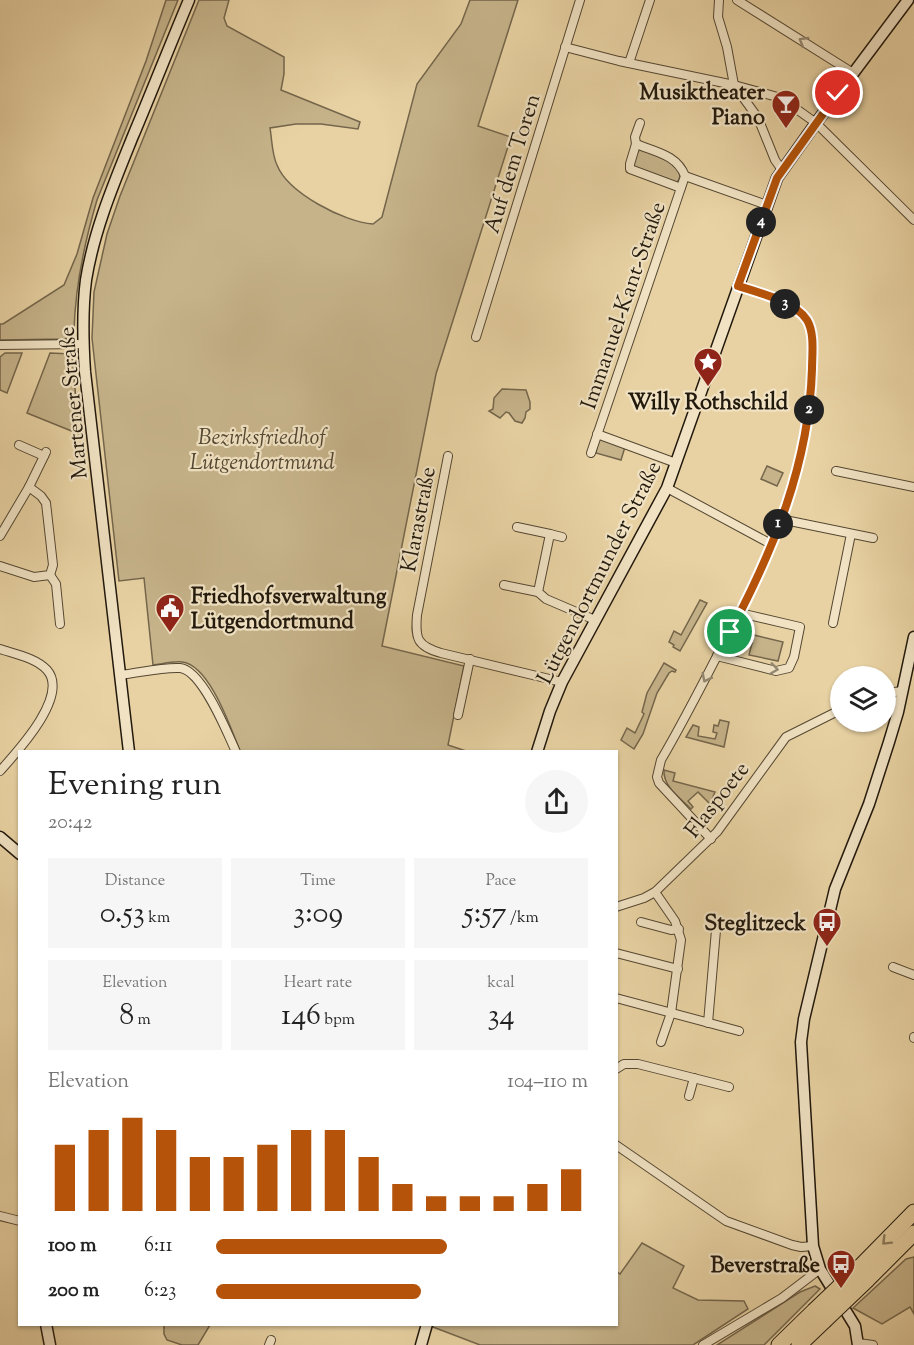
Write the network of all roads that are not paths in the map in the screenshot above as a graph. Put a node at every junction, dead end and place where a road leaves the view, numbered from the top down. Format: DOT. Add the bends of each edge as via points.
graph roads {
  1 [pos="189,0"];
  2 [pos="580,0"];
  3 [pos="650,0"];
  4 [pos="719,0"];
  5 [pos="737,0"];
  6 [pos="908,0"];
  7 [pos="566,47"];
  8 [pos="629,63"];
  9 [pos="853,73"];
  10 [pos="734,85"];
  11 [pos="759,92"];
  12 [pos="751,107"];
  13 [pos="640,123"];
  14 [pos="816,123"];
  15 [pos="636,144"];
  16 [pos="782,170"];
  17 [pos="685,176"];
  18 [pos="681,188"];
  19 [pos="766,205"];
  20 [pos="914,220"];
  21 [pos="738,286"];
  22 [pos="476,337"];
  23 [pos="83,344"];
  24 [pos="0,345"];
  25 [pos="597,434"];
  26 [pos="19,445"];
  27 [pos="591,453"];
  28 [pos="448,456"];
  29 [pos="676,463"];
  30 [pos="836,471"];
  31 [pos="28,487"];
  32 [pos="914,487"];
  33 [pos="667,488"];
  34 [pos="780,519"];
  35 [pos="518,527"];
  36 [pos="550,534"];
  37 [pos="851,534"];
  38 [pos="0,536"];
  39 [pos="562,537"];
  40 [pos="873,538"];
  41 [pos="771,544"];
  42 [pos="0,566"];
  43 [pos="50,575"];
  44 [pos="504,585"];
  45 [pos="538,592"];
  46 [pos="740,613"];
  47 [pos="595,620"];
  48 [pos="833,623"];
  49 [pos="60,624"];
  50 [pos="914,637"];
  51 [pos="0,649"];
  52 [pos="717,656"];
  53 [pos="470,659"];
  54 [pos="911,669"];
  55 [pos="120,675"];
  56 [pos="562,682"];
  57 [pos="903,691"];
  58 [pos="896,692"];
  59 [pos="458,715"];
  60 [pos="830,715"];
  61 [pos="129,750"];
  62 [pos="235,750"];
  63 [pos="538,750"];
  64 [pos="0,771"];
  65 [pos="0,837"];
  66 [pos="711,839"];
  67 [pos="18,852"];
  68 [pos="655,892"];
  69 [pos="618,906"];
  70 [pos="641,922"];
  71 [pos="679,929"];
  72 [pos="716,930"];
  73 [pos="618,954"];
  74 [pos="893,967"];
  75 [pos="678,969"];
  76 [pos="914,975"];
  77 [pos="618,999"];
  78 [pos="671,1013"];
  79 [pos="708,1023"];
  80 [pos="739,1031"];
  81 [pos="661,1042"];
  82 [pos="618,1068"];
  83 [pos="694,1078"];
  84 [pos="729,1087"];
  85 [pos="689,1096"];
  86 [pos="618,1146"];
  87 [pos="914,1212"];
  88 [pos="0,1216"];
  89 [pos="18,1220"];
  90 [pos="912,1236"];
  91 [pos="813,1246"];
  92 [pos="820,1269"];
  93 [pos="862,1275"];
  94 [pos="819,1316"];
  95 [pos="46,1326"];
  96 [pos="426,1326"];
  97 [pos="858,1344"];
  98 [pos="50,1345"];
  99 [pos="421,1345"];
  100 [pos="703,1345"];
  101 [pos="779,1345"];
  102 [pos="799,1345"];
  103 [pos="873,1345"];
  1 -- 23 [label="street, Martener Straße" via="98,228 86,281"];
  2 -- 7 [label="street, Auf dem Toren"];
  3 -- 8 [label="street"];
  4 -- 10 [label="street" via="718,18"];
  9 -- 5 [label="street, one-way"];
  6 -- 9 [label="street, Lütgendortmunder Straße"];
  7 -- 8 [label="street"];
  7 -- 22 [label="street, Auf dem Toren"];
  8 -- 10 [label="street"];
  9 -- 14 [label="street, Lütgendortmunder Straße"];
  10 -- 11 [label="street"];
  10 -- 12 [label="street"];
  11 -- 12 [label="street" via="750,98"];
  11 -- 14 [label="street" via="788,101"];
  12 -- 16 [label="street"];
  13 -- 15 [label="street, Immanuel-Kant-Straße"];
  14 -- 16 [label="street, Lütgendortmunder Straße"];
  14 -- 20 [label="street"];
  15 -- 17 [label="street" via="673,158"];
  15 -- 18 [label="street, Immanuel-Kant-Straße" via="630,169"];
  16 -- 19 [label="street, Lütgendortmunder Straße"];
  17 -- 18 [label="street, Immanuel-Kant-Straße"];
  17 -- 19 [label="street"];
  18 -- 25 [label="street, Immanuel-Kant-Straße"];
  19 -- 21 [label="street, Lütgendortmunder Straße"];
  21 -- 29 [label="street, Lütgendortmunder Straße"];
  21 -- 34 [label="street" via="792,308 803,315 810,329 808,422 794,486"];
  23 -- 24 [label="street"];
  23 -- 55 [label="street, Martener Straße"];
  25 -- 27 [label="street, Immanuel-Kant-Straße"];
  25 -- 29 [label="street, Immanuel-Kant-Straße"];
  26 -- 31 [label="street" via="45,454"];
  28 -- 53 [label="street, Klarastraße" via="416,634 429,649"];
  29 -- 33 [label="street, Lütgendortmunder Straße"];
  30 -- 32 [label="street"];
  31 -- 38 [label="street"];
  31 -- 43 [label="street" via="46,504 53,565"];
  33 -- 41 [label="street"];
  33 -- 47 [label="street, Lütgendortmunder Straße"];
  34 -- 37 [label="street"];
  34 -- 41 [label="street"];
  35 -- 36 [label="street"];
  36 -- 39 [label="street"];
  36 -- 45 [label="street"];
  37 -- 40 [label="street"];
  37 -- 48 [label="street"];
  41 -- 46 [label="street"];
  42 -- 43 [label="street" via="34,577"];
  43 -- 49 [label="street" via="56,584"];
  44 -- 45 [label="street"];
  45 -- 47 [label="street" via="546,600"];
  46 -- 52 [label="street"];
  52 -- 46 [label="street, one-way" via="776,671 789,668 800,627"];
  47 -- 56 [label="street, Lütgendortmunder Straße"];
  50 -- 54 [label="street"];
  51 -- 64 [label="street" via="44,667 52,684 39,723"];
  52 -- 66 [label="street, one-way" via="661,760 657,777"];
  53 -- 56 [label="street, Klarastraße"];
  53 -- 59 [label="street"];
  54 -- 57 [label="street"];
  55 -- 61 [label="street, Martener Straße"];
  55 -- 62 [label="street" via="179,668 189,671 204,690"];
  56 -- 63 [label="street, Lütgendortmunder Straße"];
  57 -- 58 [label="street"];
  57 -- 91 [label="street" via="869,804 835,889 803,1026"];
  60 -- 66 [label="street, Flaspoete" via="786,737"];
  65 -- 67 [label="street"];
  66 -- 68 [label="street, Flaspoete"];
  68 -- 69 [label="street, Flaspoete"];
  68 -- 71 [label="street"];
  70 -- 71 [label="street"];
  71 -- 75 [label="street"];
  72 -- 79 [label="street"];
  73 -- 75 [label="street"];
  74 -- 76 [label="street"];
  75 -- 78 [label="street"];
  77 -- 78 [label="street"];
  78 -- 79 [label="street"];
  78 -- 81 [label="street"];
  79 -- 80 [label="street"];
  82 -- 83 [label="street" via="629,1063"];
  83 -- 84 [label="street"];
  83 -- 85 [label="street"];
  86 -- 91 [label="street" via="726,1221 792,1245"];
  87 -- 93 [label="highway, one-way"];
  88 -- 89 [label="street"];
  90 -- 93 [label="highway"];
  91 -- 92 [label="street"];
  92 -- 97 [label="street" via="855,1326"];
  92 -- 100 [label="street" via="782,1298"];
  93 -- 94 [label="highway, bridge"];
  94 -- 101 [label="highway"];
  94 -- 102 [label="highway"];
  95 -- 98 [label="street"];
  96 -- 99 [label="street"];
  97 -- 103 [label="street"];
}
